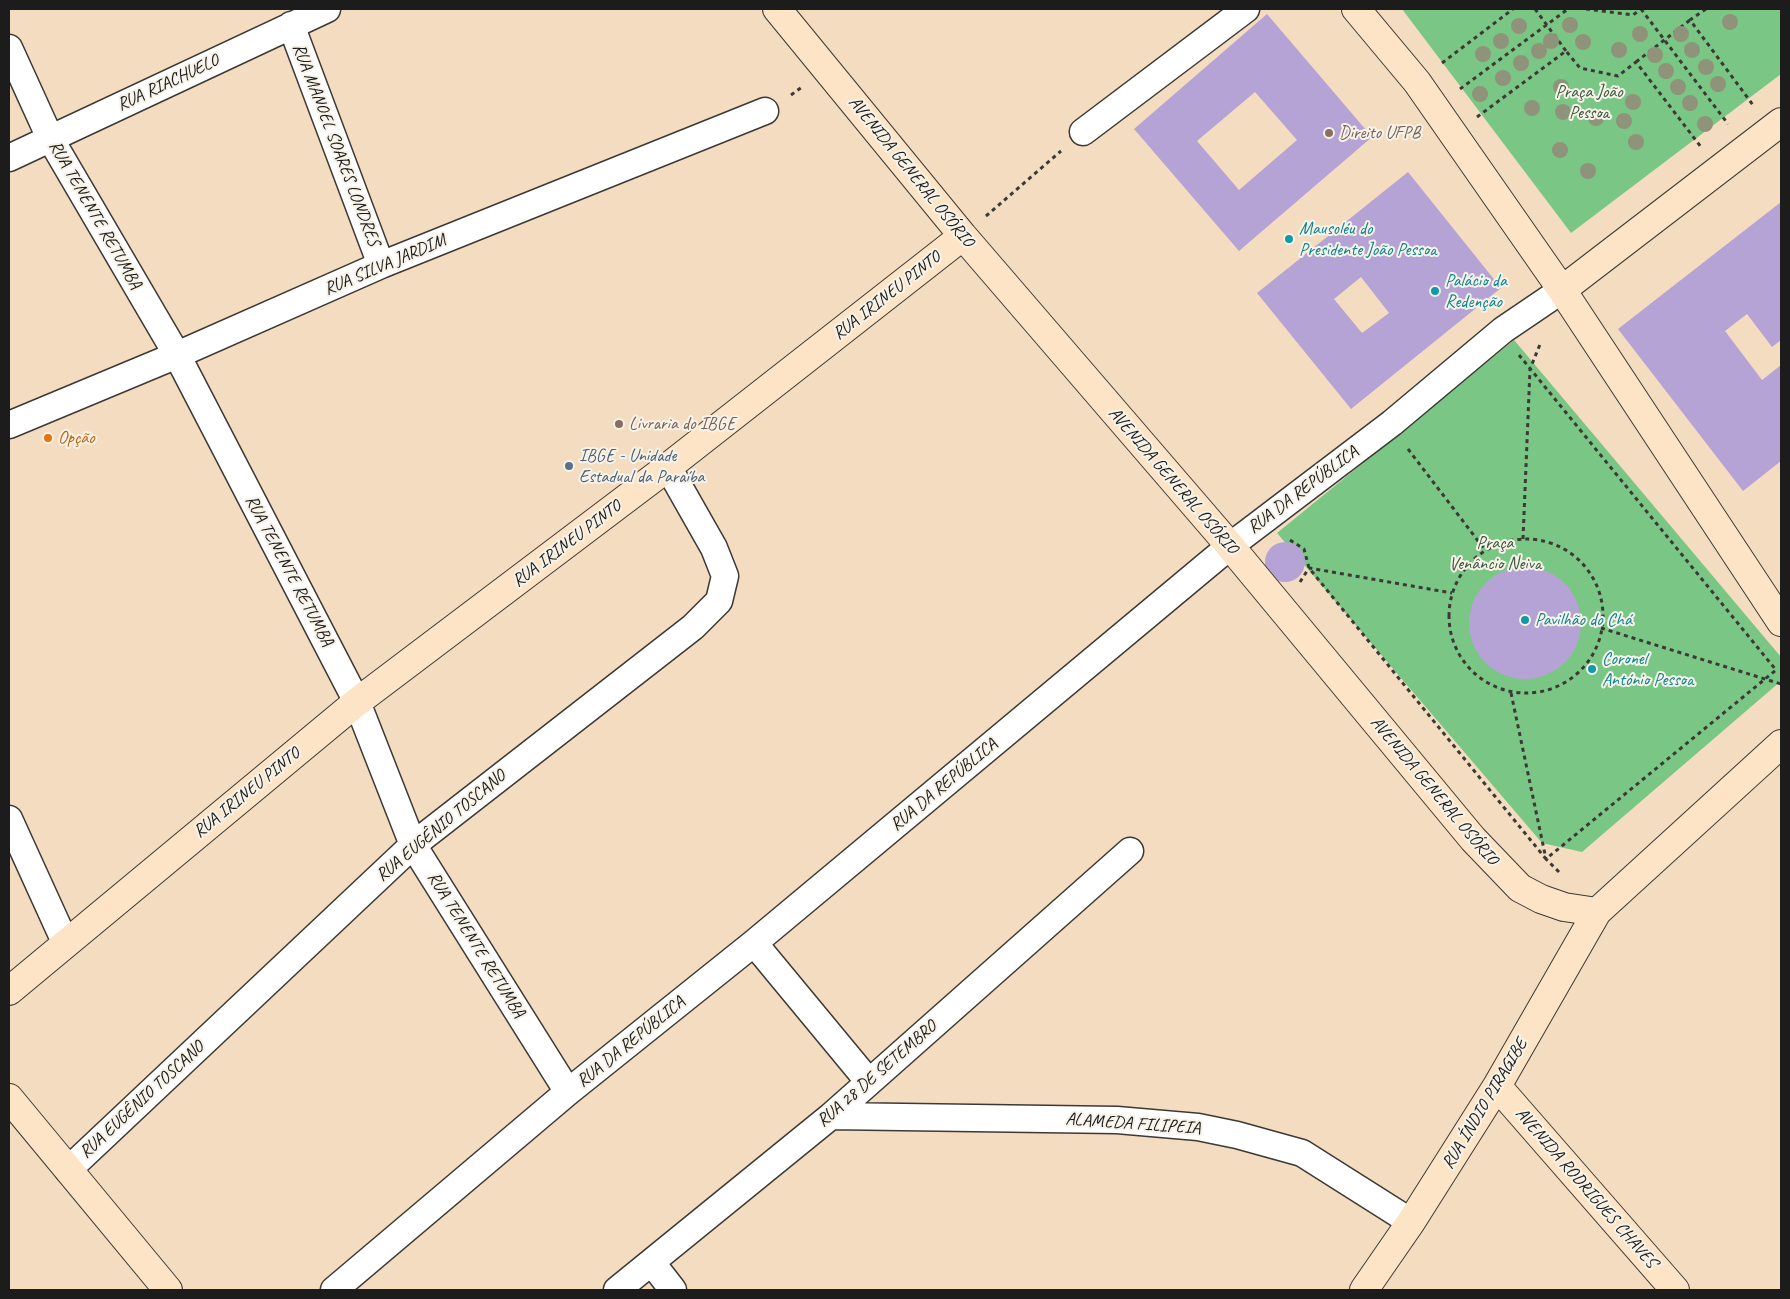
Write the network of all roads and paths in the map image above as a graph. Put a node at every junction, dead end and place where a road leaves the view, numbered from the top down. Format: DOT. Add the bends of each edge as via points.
graph roads {
  1 [pos="327,9"];
  2 [pos="777,9"];
  3 [pos="1246,9"];
  4 [pos="1356,9"];
  5 [pos="1513,9"];
  6 [pos="1535,9"];
  7 [pos="1568,9"];
  8 [pos="1586,9"];
  9 [pos="1641,9"];
  10 [pos="1706,9"];
  11 [pos="1690,20"];
  12 [pos="291,25"];
  13 [pos="1547,25"];
  14 [pos="1665,40"];
  15 [pos="9,48"];
  16 [pos="1566,51"];
  17 [pos="1636,62"];
  18 [pos="828,71"];
  19 [pos="1417,82"];
  20 [pos="1436,110"];
  21 [pos="765,111"];
  22 [pos="1776,126"];
  23 [pos="1083,132"];
  24 [pos="1453,136"];
  25 [pos="50,138"];
  26 [pos="1746,149"];
  27 [pos="9,158"];
  28 [pos="1718,171"];
  29 [pos="963,236"];
  30 [pos="382,265"];
  31 [pos="1562,290"];
  32 [pos="1544,334"];
  33 [pos="1514,350"];
  34 [pos="177,355"];
  35 [pos="1530,369"];
  36 [pos="1392,423"];
  37 [pos="9,425"];
  38 [pos="668,467"];
  39 [pos="1292,533"];
  40 [pos="1522,539"];
  41 [pos="1230,546"];
  42 [pos="1485,550"];
  43 [pos="1309,568"];
  44 [pos="1452,593"];
  45 [pos="1781,622"];
  46 [pos="1601,628"];
  47 [pos="1764,680"];
  48 [pos="1781,684"];
  49 [pos="1511,693"];
  50 [pos="358,702"];
  51 [pos="1781,744"];
  52 [pos="9,818"];
  53 [pos="413,845"];
  54 [pos="1130,851"];
  55 [pos="1546,858"];
  56 [pos="1565,878"];
  57 [pos="1597,912"];
  58 [pos="65,942"];
  59 [pos="754,943"];
  60 [pos="9,991"];
  61 [pos="870,1082"];
  62 [pos="1497,1086"];
  63 [pos="568,1092"];
  64 [pos="9,1098"];
  65 [pos="831,1116"];
  66 [pos="68,1170"];
  67 [pos="1412,1222"];
  68 [pos="652,1263"];
  69 [pos="168,1290"];
  70 [pos="334,1290"];
  71 [pos="617,1290"];
  72 [pos="673,1290"];
  73 [pos="1364,1290"];
  74 [pos="1676,1290"];
  1 -- 12 [label="street, RUA RIACHUELO"];
  2 -- 18 [label="main road, AVENIDA GENERAL OSÓRIO"];
  3 -- 23 [label="street"];
  4 -- 19 [label="main road"];
  5 -- 19 [label="path"];
  6 -- 13 [label="path"];
  7 -- 13 [label="path"];
  8 -- 9 [label="path" via="1633,15"];
  9 -- 14 [label="path"];
  10 -- 11 [label="path"];
  11 -- 14 [label="path"];
  11 -- 22 [label="path"];
  12 -- 25 [label="street, RUA RIACHUELO"];
  12 -- 30 [label="street, RUA MANOEL SOARES LONDRES"];
  13 -- 16 [label="path"];
  13 -- 20 [label="path"];
  14 -- 17 [label="path"];
  14 -- 26 [label="path"];
  15 -- 25 [label="street, RUA TENENTE RETUMBA"];
  16 -- 17 [label="path" via="1580,68 1618,76"];
  16 -- 24 [label="path"];
  17 -- 28 [label="path"];
  18 -- 21 [label="path"];
  18 -- 29 [label="main road, AVENIDA GENERAL OSÓRIO"];
  19 -- 20 [label="main road"];
  20 -- 24 [label="main road"];
  21 -- 30 [label="street, RUA SILVA JARDIM"];
  22 -- 26 [label="main road"];
  23 -- 29 [label="path"];
  24 -- 31 [label="main road"];
  25 -- 27 [label="street, RUA RIACHUELO"];
  25 -- 34 [label="street, RUA TENENTE RETUMBA"];
  26 -- 28 [label="main road"];
  28 -- 31 [label="main road"];
  29 -- 38 [label="main road, RUA IRINEU PINTO"];
  29 -- 41 [label="main road, AVENIDA GENERAL OSÓRIO"];
  30 -- 34 [label="street, RUA SILVA JARDIM"];
  31 -- 36 [label="street, RUA DA REPÚBLICA" via="1503,330"];
  31 -- 45 [label="main road"];
  32 -- 35 [label="path"];
  33 -- 35 [label="path"];
  34 -- 37 [label="street, RUA SILVA JARDIM"];
  34 -- 50 [label="street, RUA TENENTE RETUMBA"];
  35 -- 40 [label="path"];
  35 -- 47 [label="path" via="1776,670"];
  36 -- 41 [label="street, RUA DA REPÚBLICA"];
  36 -- 42 [label="path" via="1402,442"];
  38 -- 50 [label="main road, RUA IRINEU PINTO"];
  38 -- 53 [label="street, RUA EUGÊNIO TOSCANO" via="714,548 725,576 719,602 693,627"];
  39 -- 43 [label="path" via="1284,539 1293,540 1304,548"];
  40 -- 42 [label="path" via="1513,539"];
  40 -- 46 [label="path" via="1556,544 1579,559 1600,592"];
  41 -- 57 [label="main road, AVENIDA GENERAL OSÓRIO" via="1505,874 1520,888 1541,899 1564,907"];
  41 -- 59 [label="street, RUA DA REPÚBLICA"];
  42 -- 44 [label="path" via="1465,568"];
  43 -- 44 [label="path"];
  43 -- 55 [label="path"];
  44 -- 49 [label="path" via="1450,632 1466,666 1487,683"];
  46 -- 47 [label="path"];
  46 -- 49 [label="path" via="1593,653 1577,674 1545,691"];
  47 -- 48 [label="path"];
  47 -- 55 [label="path"];
  49 -- 55 [label="path"];
  50 -- 53 [label="street, RUA TENENTE RETUMBA"];
  50 -- 58 [label="main road, RUA IRINEU PINTO"];
  51 -- 57 [label="main road, RUA ÍNDIO PIRAGIBE"];
  52 -- 58 [label="street"];
  53 -- 63 [label="street, RUA TENENTE RETUMBA"];
  53 -- 66 [label="street, RUA EUGÊNIO TOSCANO"];
  54 -- 61 [label="street, RUA 28 DE SETEMBRO"];
  55 -- 56 [label="path"];
  57 -- 62 [label="main road, RUA ÍNDIO PIRAGIBE"];
  58 -- 60 [label="main road, RUA IRINEU PINTO"];
  59 -- 61 [label="street"];
  59 -- 63 [label="street, RUA DA REPÚBLICA"];
  61 -- 65 [label="street, RUA 28 DE SETEMBRO"];
  62 -- 67 [label="main road, RUA ÍNDIO PIRAGIBE"];
  62 -- 74 [label="main road, AVENIDA RODRIGUES CHAVES"];
  63 -- 70 [label="street, RUA DA REPÚBLICA"];
  64 -- 66 [label="main road"];
  65 -- 67 [label="street, ALAMEDA FILIPEIA" via="1117,1120 1198,1127 1302,1152"];
  65 -- 68 [label="street, RUA 28 DE SETEMBRO"];
  66 -- 69 [label="main road"];
  67 -- 73 [label="main road, RUA ÍNDIO PIRAGIBE"];
  68 -- 71 [label="street, RUA 28 DE SETEMBRO"];
  68 -- 72 [label="street"];
}
